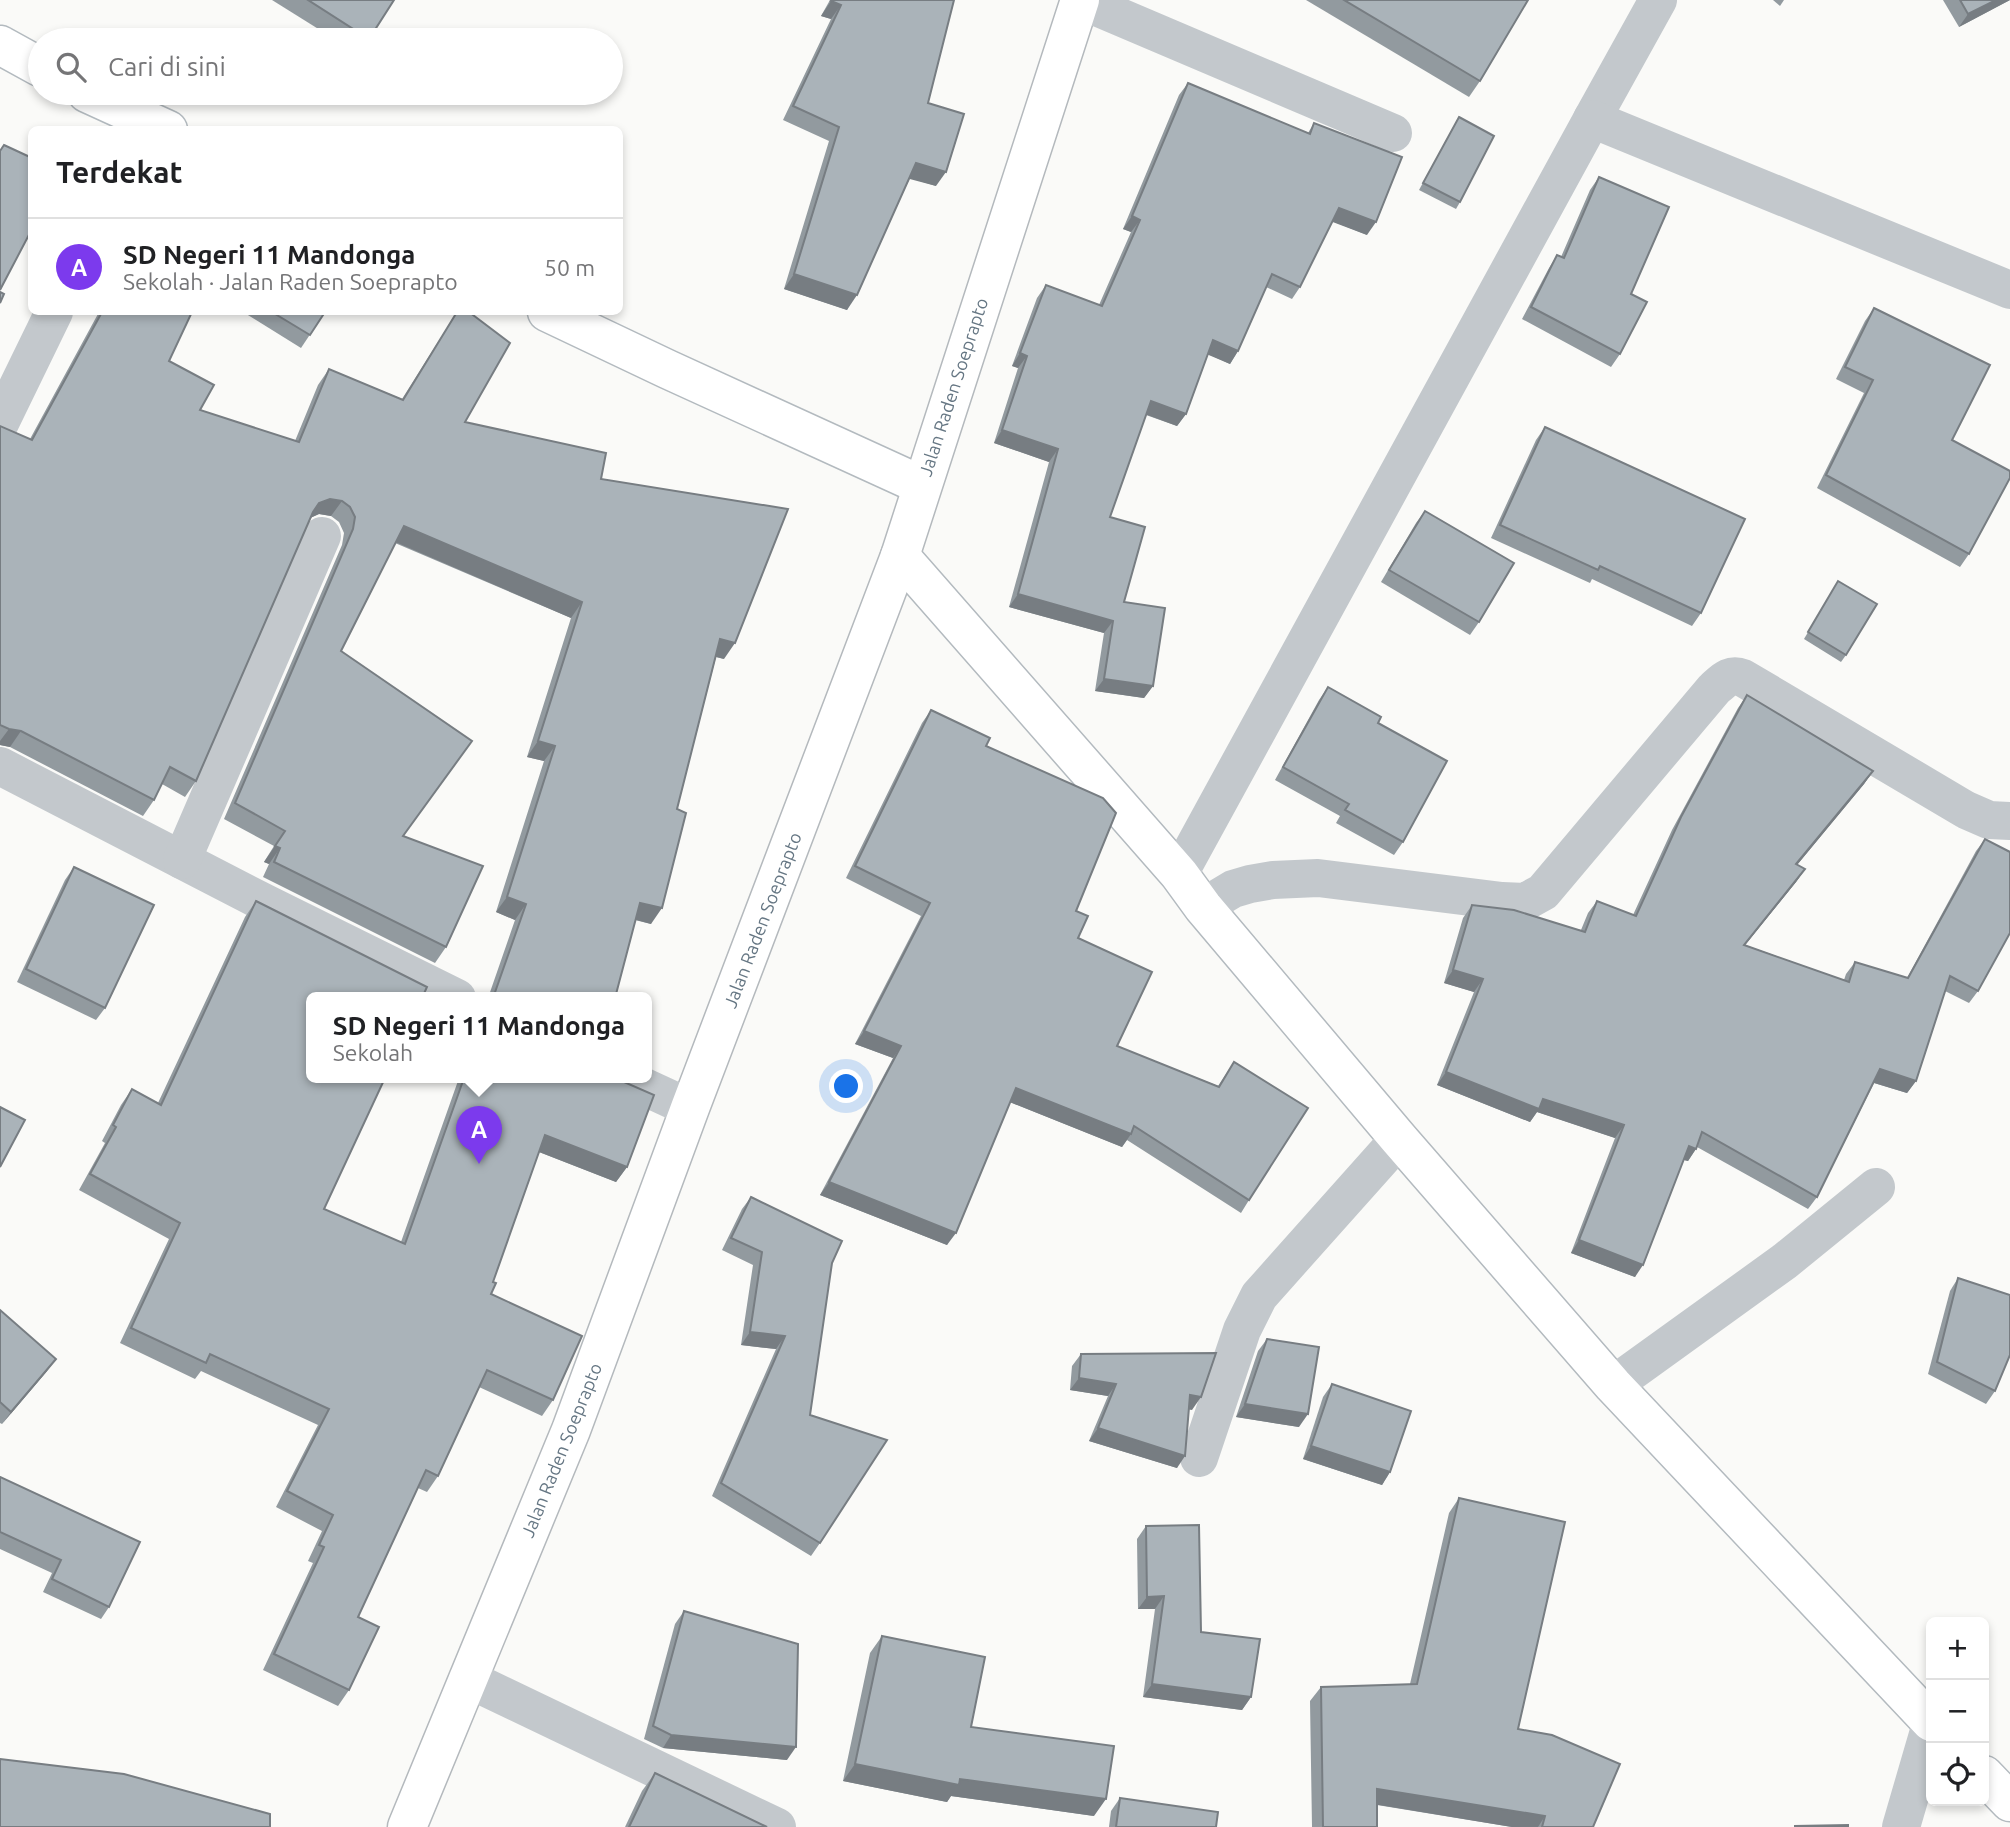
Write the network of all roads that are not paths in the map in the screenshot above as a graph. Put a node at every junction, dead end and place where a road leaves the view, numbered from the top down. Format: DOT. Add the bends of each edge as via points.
graph roads {
  1 [pos="1080,0"];
  2 [pos="1658,0"];
  3 [pos="0,45"];
  4 [pos="28,60"];
  5 [pos="113,105"];
  6 [pos="1591,119"];
  7 [pos="159,126"];
  8 [pos="1394,133"];
  9 [pos="2010,290"];
  10 [pos="53,315"];
  11 [pos="553,315"];
  12 [pos="0,423"];
  13 [pos="921,485"];
  14 [pos="322,536"];
  15 [pos="900,556"];
  16 [pos="0,765"];
  17 [pos="2010,821"];
  18 [pos="182,860"];
  19 [pos="1179,874"];
  20 [pos="1203,907"];
  21 [pos="445,992"];
  22 [pos="636,1083"];
  23 [pos="690,1108"];
  24 [pos="1399,1139"];
  25 [pos="1876,1187"];
  26 [pos="1613,1385"];
  27 [pos="1199,1458"];
  28 [pos="468,1679"];
  29 [pos="1926,1718"];
  30 [pos="1926,1740"];
  31 [pos="1989,1780"];
  32 [pos="2010,1802"];
  33 [pos="407,1827"];
  34 [pos="777,1827"];
  35 [pos="1901,1827"];
  1 -- 8 [label="street"];
  1 -- 13 [label="main road, Jalan Raden Soeprapto"];
  2 -- 6 [label="street"];
  3 -- 4 [label="main road"];
  5 -- 7 [label="main road"];
  6 -- 9 [label="street"];
  6 -- 19 [label="street"];
  10 -- 12 [label="street"];
  11 -- 13 [label="main road"];
  13 -- 15 [label="main road, Jalan Raden Soeprapto"];
  14 -- 18 [label="street"];
  15 -- 19 [label="main road"];
  15 -- 23 [label="main road, Jalan Raden Soeprapto"];
  16 -- 18 [label="street"];
  17 -- 20 [label="street" via="1989,820 1966,810 1733,676 1714,689 1535,898 1502,901 1318,878 1250,884"];
  18 -- 21 [label="street"];
  19 -- 20 [label="main road"];
  20 -- 24 [label="main road"];
  22 -- 23 [label="street"];
  23 -- 28 [label="main road, Jalan Raden Soeprapto" via="571,1430"];
  24 -- 26 [label="main road"];
  24 -- 27 [label="street" via="1259,1296 1242,1330"];
  25 -- 26 [label="street" via="1785,1261"];
  26 -- 29 [label="main road"];
  28 -- 33 [label="main road, Jalan Raden Soeprapto"];
  28 -- 34 [label="street"];
  30 -- 35 [label="street"];
  31 -- 32 [label="main road"];
}
